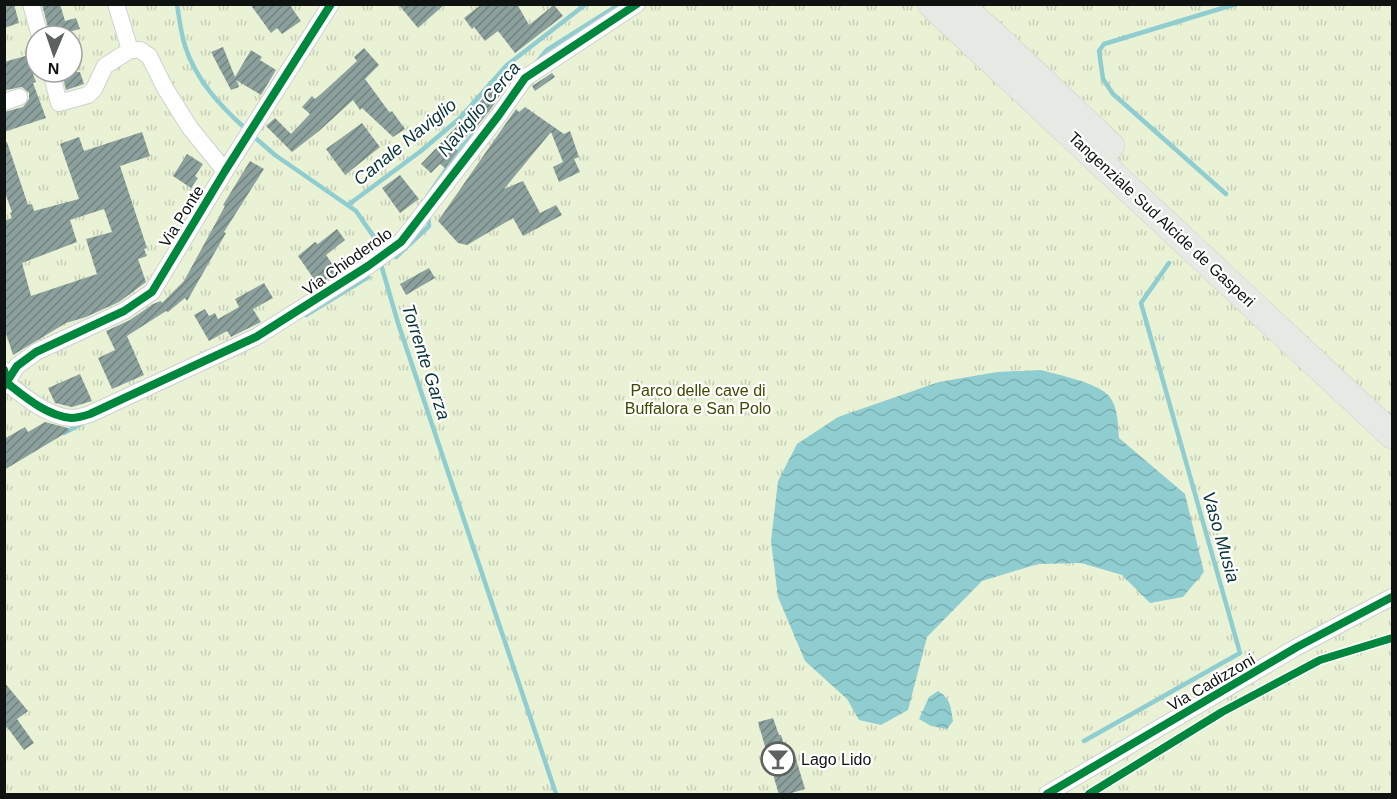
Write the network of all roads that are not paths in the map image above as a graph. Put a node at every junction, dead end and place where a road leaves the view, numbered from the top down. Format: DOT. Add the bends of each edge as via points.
graph roads {
  1 [pos="31,4"];
  2 [pos="116,4"];
  3 [pos="331,4"];
  4 [pos="637,4"];
  5 [pos="931,4"];
  6 [pos="958,4"];
  7 [pos="37,24"];
  8 [pos="130,50"];
  9 [pos="54,84"];
  10 [pos="225,171"];
  11 [pos="5,380"];
  12 [pos="1392,413"];
  13 [pos="1392,435"];
  14 [pos="1392,597"];
  15 [pos="1047,795"];
  1 -- 7 [label="street"];
  2 -- 8 [label="street"];
  3 -- 10 [label="street, Via Ponte"];
  4 -- 11 [label="street, Via Chioderolo" via="525,78 401,242 256,337 90,414 72,418 33,402"];
  5 -- 13 [label="highway, Tangenziale Sud Alcide de Gasperi"];
  6 -- 12 [label="highway, Tangenziale Sud Alcide de Gasperi"];
  8 -- 9 [label="street" via="105,66 88,95 60,103"];
  8 -- 10 [label="street" via="140,50 149,56 190,128"];
  10 -- 11 [label="street, Via Ponte" via="152,292 124,311 36,352"];
  14 -- 15 [label="street, Via Cadizzoni" via="1297,647"];
}
